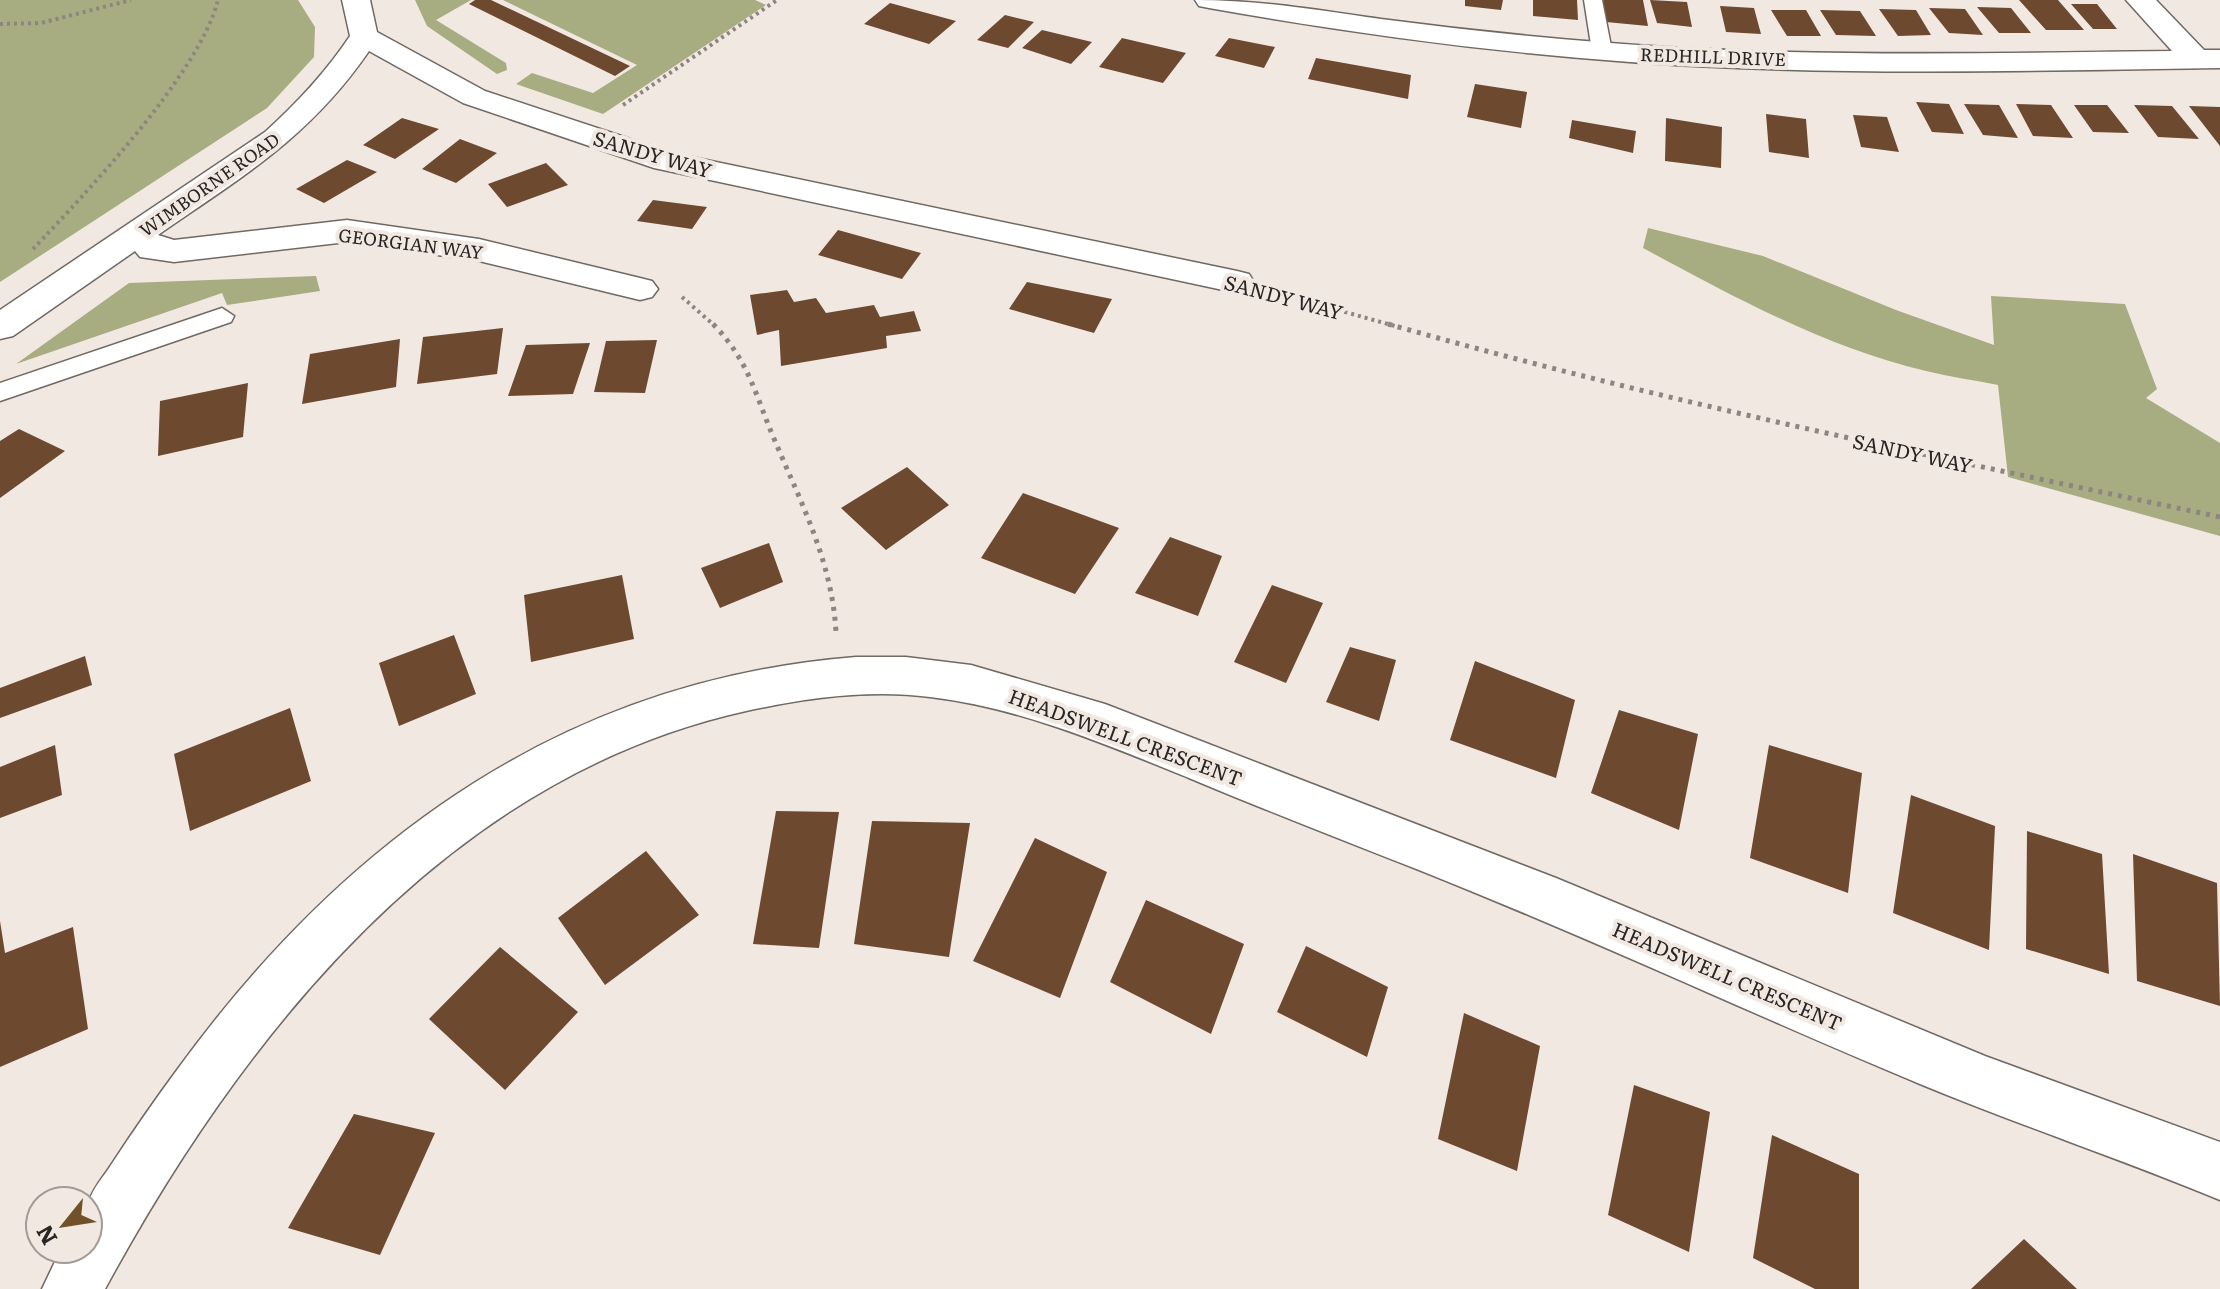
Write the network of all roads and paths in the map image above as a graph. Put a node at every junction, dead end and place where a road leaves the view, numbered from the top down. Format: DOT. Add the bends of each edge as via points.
graph roads {
  1 [pos="131,0"];
  2 [pos="218,0"];
  3 [pos="356,0"];
  4 [pos="777,0"];
  5 [pos="1209,0"];
  6 [pos="1593,0"];
  7 [pos="2140,0"];
  8 [pos="0,24"];
  9 [pos="364,36"];
  10 [pos="1602,51"];
  11 [pos="2209,60"];
  12 [pos="582,133"];
  13 [pos="137,234"];
  14 [pos="27,255"];
  15 [pos="1237,282"];
  16 [pos="640,289"];
  17 [pos="222,316"];
  18 [pos="0,327"];
  19 [pos="0,392"];
  20 [pos="2220,517"];
  21 [pos="836,677"];
  22 [pos="2220,1171"];
  23 [pos="72,1289"];
  1 -- 8 [label="path" via="41,23"];
  2 -- 14 [label="path" via="208,34 181,73"];
  3 -- 9 [label="street"];
  4 -- 12 [label="path"];
  5 -- 10 [label="street, REDHILL DRIVE" via="1388,29"];
  6 -- 10 [label="lane"];
  7 -- 11 [label="street"];
  9 -- 12 [label="street, SANDY WAY" via="474,97"];
  9 -- 13 [label="street, WIMBORNE ROAD" via="323,91 276,139"];
  10 -- 11 [label="street, REDHILL DRIVE" via="1816,61"];
  12 -- 15 [label="street, SANDY WAY" via="665,161"];
  13 -- 16 [label="street, GEORGIAN WAY" via="152,249 174,251 347,231 479,250"];
  13 -- 18 [label="street, WIMBORNE ROAD"];
  15 -- 20 [label="path, SANDY WAY" via="1558,371"];
  16 -- 21 [label="path" via="672,289 702,313 746,364 808,507 837,599"];
  17 -- 19 [label="lane"];
  21 -- 22 [label="street, HEADSWELL CRESCENT" via="883,674 996,688 1095,720 1484,872 1993,1087"];
  21 -- 23 [label="street, HEADSWELL CRESCENT" via="720,698 617,730 556,757 450,823 344,918 234,1037 120,1198"];
}
